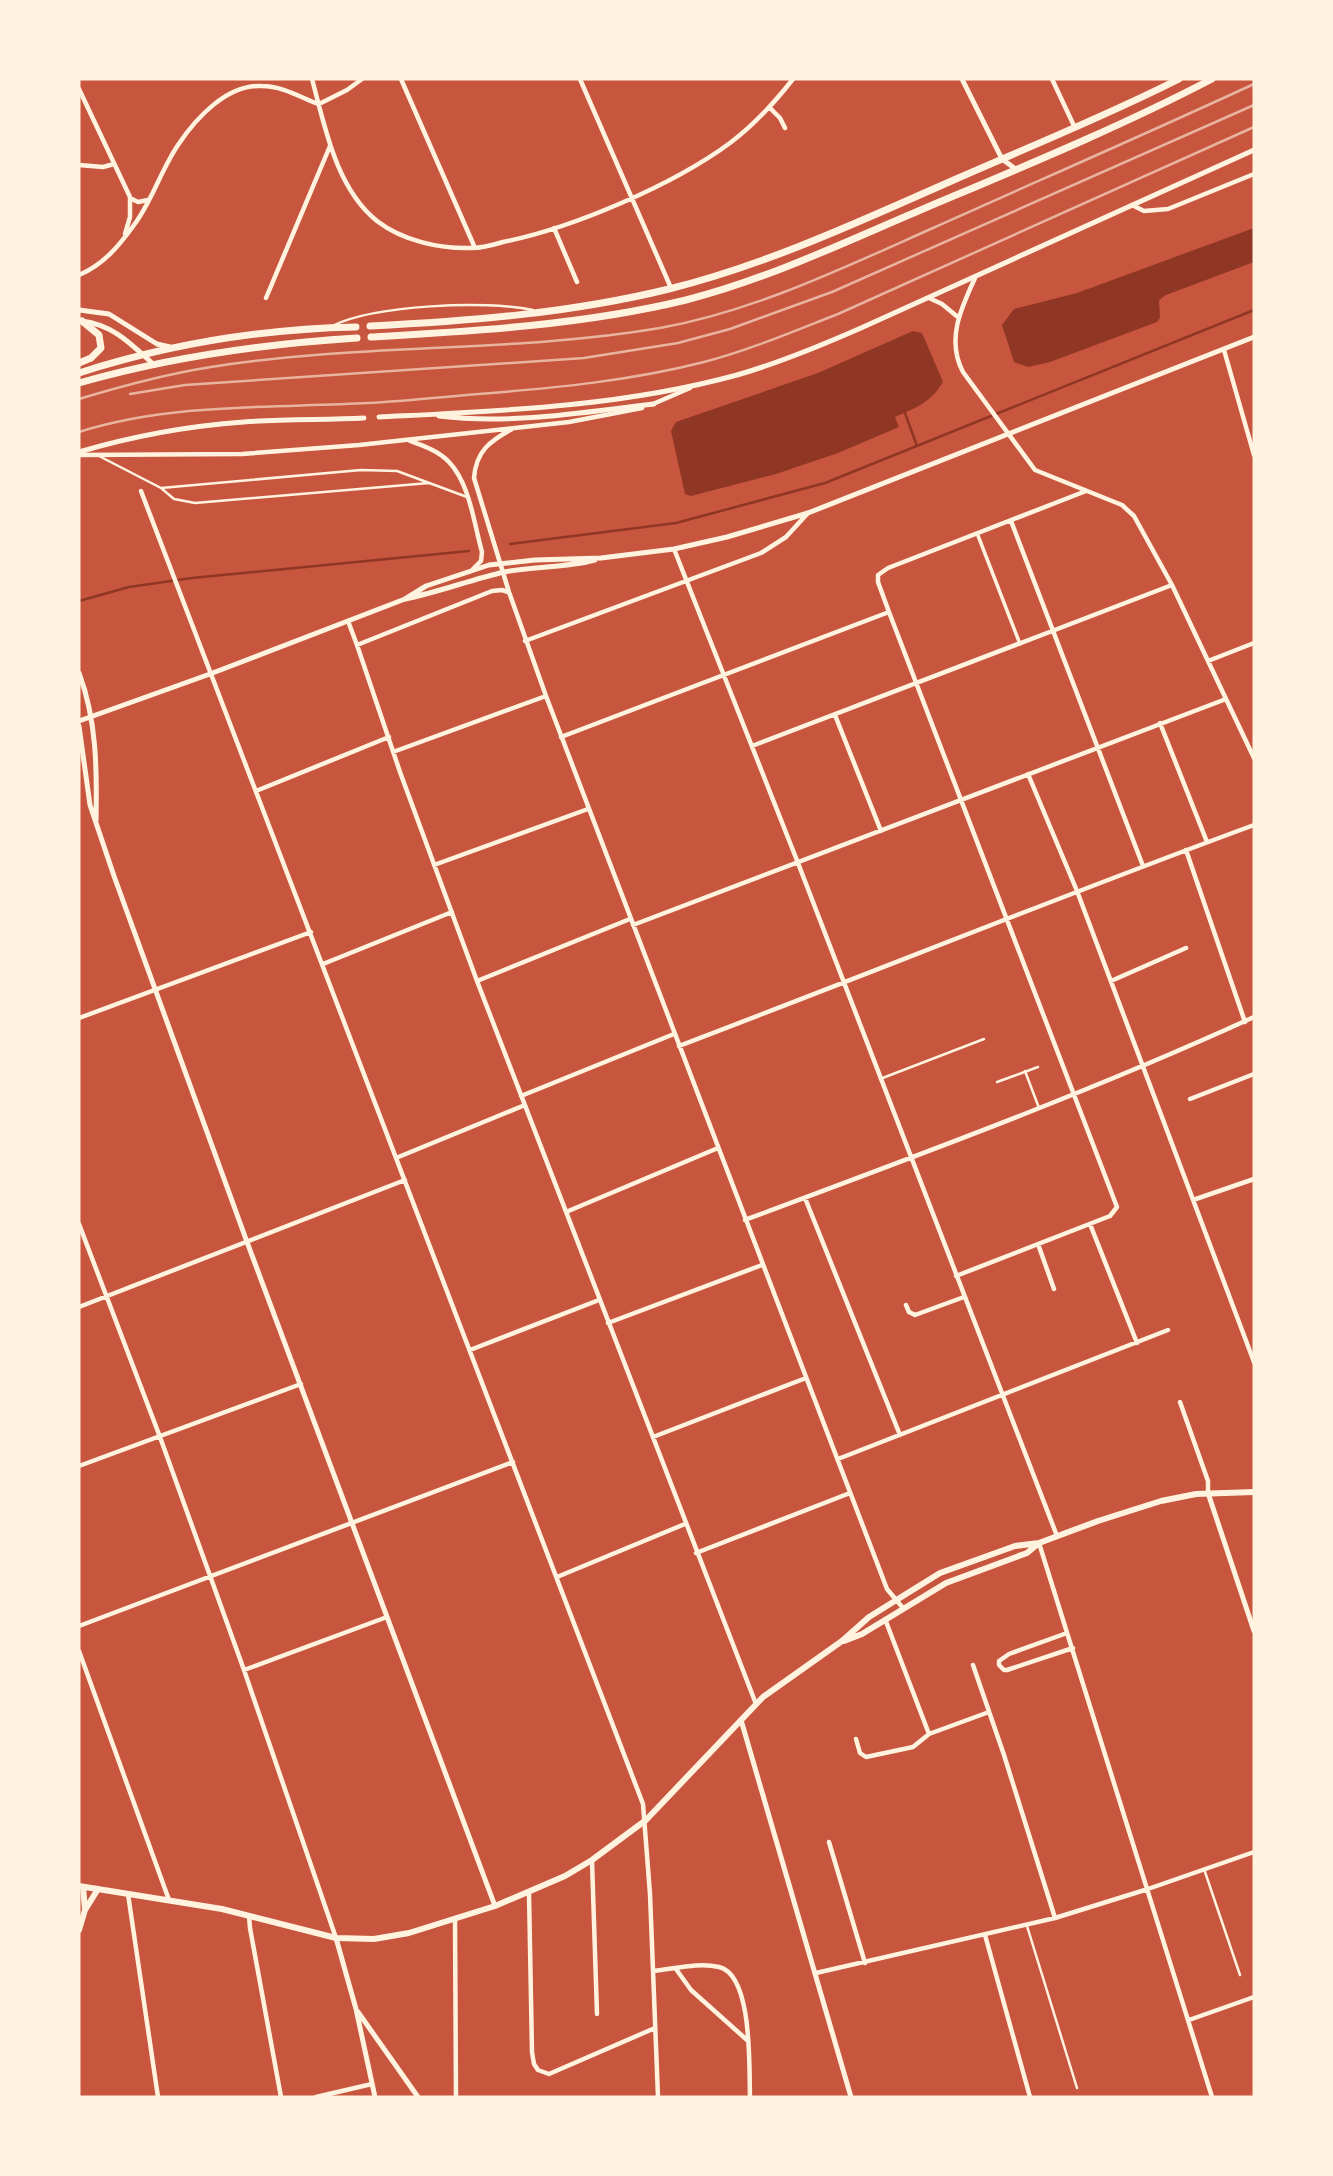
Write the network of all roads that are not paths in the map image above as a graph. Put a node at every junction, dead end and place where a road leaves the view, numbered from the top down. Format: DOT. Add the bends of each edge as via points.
graph roads {
  1 [pos="312,79"];
  2 [pos="362,79"];
  3 [pos="401,79"];
  4 [pos="579,79"];
  5 [pos="793,79"];
  6 [pos="962,79"];
  7 [pos="1052,79"];
  8 [pos="1179,79"];
  9 [pos="1212,79"];
  10 [pos="79,89"];
  11 [pos="319,104"];
  12 [pos="769,107"];
  13 [pos="785,128"];
  14 [pos="1075,128"];
  15 [pos="330,146"];
  16 [pos="1254,150"];
  17 [pos="1002,159"];
  18 [pos="114,164"];
  19 [pos="79,165"];
  20 [pos="1017,170"];
  21 [pos="1254,174"];
  22 [pos="130,197"];
  23 [pos="631,197"];
  24 [pos="149,200"];
  25 [pos="1131,205"];
  26 [pos="554,228"];
  27 [pos="125,234"];
  28 [pos="475,248"];
  29 [pos="79,275"];
  30 [pos="975,278"];
  31 [pos="577,282"];
  32 [pos="671,288"];
  33 [pos="266,298"];
  34 [pos="929,298"];
  35 [pos="79,310"];
  36 [pos="546,313"];
  37 [pos="958,318"];
  38 [pos="80,321"];
  39 [pos="370,326"];
  40 [pos="356,327"];
  41 [pos="327,328"];
  42 [pos="371,337"];
  43 [pos="1254,337"];
  44 [pos="357,338"];
  45 [pos="170,347"];
  46 [pos="1224,350"];
  47 [pos="142,354"];
  48 [pos="79,363"];
  49 [pos="152,363"];
  50 [pos="79,373"];
  51 [pos="702,382"];
  52 [pos="79,383"];
  53 [pos="654,404"];
  54 [pos="425,415"];
  55 [pos="379,417"];
  56 [pos="364,418"];
  57 [pos="512,429"];
  58 [pos="1011,434"];
  59 [pos="409,441"];
  60 [pos="79,453"];
  61 [pos="1254,455"];
  62 [pos="99,456"];
  63 [pos="429,483"];
  64 [pos="161,488"];
  65 [pos="141,491"];
  66 [pos="1086,491"];
  67 [pos="467,497"];
  68 [pos="808,513"];
  69 [pos="1011,521"];
  70 [pos="977,533"];
  71 [pos="674,549"];
  72 [pos="601,558"];
  73 [pos="501,563"];
  74 [pos="473,569"];
  75 [pos="504,572"];
  76 [pos="687,582"];
  77 [pos="1172,585"];
  78 [pos="509,592"];
  79 [pos="405,599"];
  80 [pos="889,612"];
  81 [pos="348,621"];
  82 [pos="1052,631"];
  83 [pos="525,641"];
  84 [pos="1020,643"];
  85 [pos="1254,643"];
  86 [pos="357,645"];
  87 [pos="1208,661"];
  88 [pos="79,673"];
  89 [pos="210,674"];
  90 [pos="725,676"];
  91 [pos="917,683"];
  92 [pos="546,696"];
  93 [pos="1226,699"];
  94 [pos="835,715"];
  95 [pos="93,717"];
  96 [pos="79,721"];
  97 [pos="1160,723"];
  98 [pos="79,726"];
  99 [pos="389,737"];
  100 [pos="561,737"];
  101 [pos="752,746"];
  102 [pos="1097,747"];
  103 [pos="393,752"];
  104 [pos="1254,758"];
  105 [pos="79,771"];
  106 [pos="1028,774"];
  107 [pos="85,781"];
  108 [pos="256,791"];
  109 [pos="962,800"];
  110 [pos="589,809"];
  111 [pos="96,824"];
  112 [pos="1254,825"];
  113 [pos="881,831"];
  114 [pos="1206,842"];
  115 [pos="1186,850"];
  116 [pos="798,863"];
  117 [pos="435,865"];
  118 [pos="1143,866"];
  119 [pos="1077,891"];
  120 [pos="452,912"];
  121 [pos="1007,919"];
  122 [pos="631,922"];
  123 [pos="310,932"];
  124 [pos="1186,947"];
  125 [pos="323,964"];
  126 [pos="477,981"];
  127 [pos="1111,981"];
  128 [pos="844,983"];
  129 [pos="156,990"];
  130 [pos="1254,1017"];
  131 [pos="79,1018"];
  132 [pos="1245,1022"];
  133 [pos="674,1034"];
  134 [pos="984,1039"];
  135 [pos="679,1046"];
  136 [pos="1038,1066"];
  137 [pos="1143,1068"];
  138 [pos="1025,1071"];
  139 [pos="1254,1074"];
  140 [pos="880,1079"];
  141 [pos="997,1082"];
  142 [pos="1075,1095"];
  143 [pos="521,1096"];
  144 [pos="1191,1099"];
  145 [pos="525,1105"];
  146 [pos="1040,1109"];
  147 [pos="718,1148"];
  148 [pos="396,1158"];
  149 [pos="910,1159"];
  150 [pos="1254,1179"];
  151 [pos="405,1180"];
  152 [pos="805,1198"];
  153 [pos="1193,1200"];
  154 [pos="566,1212"];
  155 [pos="745,1220"];
  156 [pos="79,1224"];
  157 [pos="1090,1224"];
  158 [pos="247,1242"];
  159 [pos="1038,1244"];
  160 [pos="762,1265"];
  161 [pos="956,1276"];
  162 [pos="1054,1289"];
  163 [pos="106,1297"];
  164 [pos="964,1297"];
  165 [pos="599,1300"];
  166 [pos="905,1305"];
  167 [pos="79,1307"];
  168 [pos="608,1323"];
  169 [pos="1168,1331"];
  170 [pos="1137,1343"];
  171 [pos="470,1350"];
  172 [pos="1254,1362"];
  173 [pos="806,1378"];
  174 [pos="301,1383"];
  175 [pos="1003,1396"];
  176 [pos="1180,1402"];
  177 [pos="900,1435"];
  178 [pos="160,1437"];
  179 [pos="653,1437"];
  180 [pos="838,1460"];
  181 [pos="513,1462"];
  182 [pos="79,1466"];
  183 [pos="1254,1492"];
  184 [pos="850,1493"];
  185 [pos="1208,1493"];
  186 [pos="351,1522"];
  187 [pos="685,1524"];
  188 [pos="1057,1536"];
  189 [pos="1038,1543"];
  190 [pos="696,1553"];
  191 [pos="209,1577"];
  192 [pos="557,1577"];
  193 [pos="895,1601"];
  194 [pos="903,1608"];
  195 [pos="387,1617"];
  196 [pos="885,1619"];
  197 [pos="79,1626"];
  198 [pos="1254,1631"];
  199 [pos="1067,1633"];
  200 [pos="842,1641"];
  201 [pos="1073,1648"];
  202 [pos="79,1651"];
  203 [pos="973,1665"];
  204 [pos="244,1670"];
  205 [pos="756,1704"];
  206 [pos="989,1712"];
  207 [pos="741,1720"];
  208 [pos="929,1734"];
  209 [pos="856,1739"];
  210 [pos="646,1819"];
  211 [pos="829,1842"];
  212 [pos="1254,1852"];
  213 [pos="592,1860"];
  214 [pos="1204,1869"];
  215 [pos="81,1886"];
  216 [pos="98,1889"];
  217 [pos="1148,1889"];
  218 [pos="528,1893"];
  219 [pos="128,1894"];
  220 [pos="169,1900"];
  221 [pos="495,1906"];
  222 [pos="85,1910"];
  223 [pos="249,1915"];
  224 [pos="1055,1918"];
  225 [pos="455,1919"];
  226 [pos="1027,1926"];
  227 [pos="79,1930"];
  228 [pos="985,1935"];
  229 [pos="336,1938"];
  230 [pos="864,1963"];
  231 [pos="676,1969"];
  232 [pos="654,1971"];
  233 [pos="816,1973"];
  234 [pos="1240,1975"];
  235 [pos="1254,1997"];
  236 [pos="356,2009"];
  237 [pos="597,2014"];
  238 [pos="1189,2020"];
  239 [pos="655,2028"];
  240 [pos="748,2041"];
  241 [pos="372,2084"];
  242 [pos="1077,2088"];
  243 [pos="158,2097"];
  244 [pos="281,2097"];
  245 [pos="316,2097"];
  246 [pos="375,2097"];
  247 [pos="418,2097"];
  248 [pos="456,2097"];
  249 [pos="658,2097"];
  250 [pos="750,2097"];
  251 [pos="851,2097"];
  252 [pos="1030,2097"];
  253 [pos="1212,2097"];
  1 -- 11 [label="street"];
  2 -- 11 [label="street"];
  3 -- 28 [label="street"];
  4 -- 23 [label="street"];
  5 -- 12 [label="street"];
  6 -- 17 [label="street"];
  7 -- 14 [label="street"];
  8 -- 14 [label="highway"];
  9 -- 20 [label="highway"];
  10 -- 18 [label="street"];
  11 -- 15 [label="street"];
  11 -- 24 [label="street" via="263,86 227,95 204,113 177,145"];
  12 -- 13 [label="street"];
  12 -- 23 [label="street" via="731,142"];
  14 -- 17 [label="highway"];
  15 -- 28 [label="street" via="351,189 378,221 412,239"];
  15 -- 33 [label="street"];
  16 -- 25 [label="street"];
  17 -- 20 [label="street"];
  17 -- 32 [label="highway" via="839,231"];
  18 -- 19 [label="street"];
  18 -- 22 [label="street"];
  20 -- 42 [label="highway" via="816,255 686,300 512,327"];
  21 -- 25 [label="street" via="1168,209 1144,211"];
  22 -- 24 [label="street" via="138,202"];
  22 -- 27 [label="street"];
  23 -- 26 [label="street"];
  23 -- 32 [label="street"];
  24 -- 27 [label="street"];
  25 -- 30 [label="street"];
  26 -- 28 [label="street"];
  26 -- 31 [label="street"];
  27 -- 29 [label="street" via="115,250"];
  30 -- 34 [label="street"];
  30 -- 37 [label="street"];
  32 -- 36 [label="highway"];
  34 -- 37 [label="street"];
  34 -- 51 [label="street" via="802,353"];
  35 -- 45 [label="street" via="109,314 157,344"];
  36 -- 39 [label="highway"];
  36 -- 41 [label="lane" via="494,304 400,310 352,317"];
  37 -- 58 [label="street" via="954,344 963,372"];
  38 -- 47 [label="street" via="117,333"];
  38 -- 48 [label="highway" via="99,335 101,348"];
  40 -- 41 [label="highway"];
  41 -- 45 [label="highway"];
  43 -- 46 [label="street"];
  44 -- 49 [label="highway" via="278,343"];
  45 -- 47 [label="highway"];
  46 -- 58 [label="street"];
  46 -- 61 [label="street"];
  47 -- 49 [label="street"];
  47 -- 50 [label="highway"];
  49 -- 52 [label="highway"];
  51 -- 53 [label="street"];
  51 -- 54 [label="street" via="592,402"];
  53 -- 54 [label="street" via="481,419"];
  53 -- 57 [label="street" via="604,417"];
  54 -- 55 [label="street"];
  56 -- 60 [label="street" via="202,426 114,441"];
  57 -- 59 [label="street"];
  57 -- 73 [label="street" via="484,447 474,478"];
  58 -- 66 [label="street" via="1035,470"];
  58 -- 68 [label="street"];
  59 -- 62 [label="street" via="242,454"];
  59 -- 67 [label="street" via="449,461"];
  60 -- 62 [label="street"];
  62 -- 64 [label="lane"];
  63 -- 64 [label="lane" via="397,471 361,470"];
  63 -- 64 [label="lane" via="195,503 174,499"];
  63 -- 67 [label="lane"];
  65 -- 89 [label="street"];
  66 -- 69 [label="street"];
  66 -- 77 [label="street" via="1129,510"];
  67 -- 74 [label="street" via="482,552"];
  68 -- 71 [label="street"];
  68 -- 76 [label="street" via="775,546"];
  69 -- 70 [label="street"];
  69 -- 82 [label="street"];
  70 -- 80 [label="street" via="878,575"];
  70 -- 84 [label="street"];
  71 -- 72 [label="street"];
  71 -- 76 [label="street"];
  72 -- 73 [label="street"];
  72 -- 75 [label="street"];
  73 -- 74 [label="street"];
  73 -- 75 [label="street"];
  74 -- 79 [label="street"];
  75 -- 78 [label="street"];
  75 -- 79 [label="street"];
  76 -- 83 [label="street"];
  76 -- 90 [label="street"];
  77 -- 82 [label="street"];
  77 -- 87 [label="street"];
  78 -- 83 [label="street"];
  78 -- 86 [label="street" via="492,591"];
  79 -- 81 [label="street"];
  80 -- 90 [label="street"];
  80 -- 91 [label="street"];
  81 -- 86 [label="street"];
  81 -- 89 [label="street"];
  82 -- 84 [label="street"];
  82 -- 102 [label="street"];
  83 -- 92 [label="street"];
  84 -- 91 [label="street"];
  85 -- 87 [label="street"];
  86 -- 99 [label="street"];
  87 -- 93 [label="street"];
  88 -- 95 [label="street"];
  89 -- 95 [label="street"];
  89 -- 108 [label="street"];
  90 -- 100 [label="street"];
  90 -- 101 [label="street"];
  91 -- 94 [label="street"];
  91 -- 109 [label="street"];
  92 -- 100 [label="street"];
  92 -- 103 [label="street"];
  93 -- 97 [label="street"];
  93 -- 104 [label="street"];
  94 -- 101 [label="street"];
  94 -- 113 [label="street"];
  95 -- 96 [label="street"];
  95 -- 111 [label="street"];
  97 -- 102 [label="street"];
  97 -- 114 [label="street"];
  98 -- 107 [label="street"];
  99 -- 103 [label="street"];
  99 -- 108 [label="street"];
  100 -- 110 [label="street"];
  101 -- 116 [label="street"];
  102 -- 106 [label="street"];
  102 -- 118 [label="street"];
  103 -- 117 [label="street"];
  105 -- 107 [label="street"];
  106 -- 109 [label="street"];
  106 -- 119 [label="street"];
  107 -- 111 [label="street"];
  108 -- 123 [label="street"];
  109 -- 113 [label="street"];
  109 -- 121 [label="street"];
  110 -- 117 [label="street"];
  110 -- 122 [label="street"];
  111 -- 129 [label="street"];
  112 -- 114 [label="street"];
  113 -- 116 [label="street"];
  114 -- 115 [label="street"];
  115 -- 118 [label="street"];
  115 -- 132 [label="street"];
  116 -- 122 [label="street"];
  116 -- 128 [label="street"];
  117 -- 120 [label="street"];
  118 -- 119 [label="street"];
  119 -- 121 [label="street"];
  119 -- 127 [label="street"];
  120 -- 125 [label="street"];
  120 -- 126 [label="street"];
  121 -- 128 [label="street"];
  121 -- 142 [label="street"];
  122 -- 126 [label="street"];
  122 -- 133 [label="street"];
  123 -- 125 [label="street"];
  123 -- 129 [label="street"];
  124 -- 127 [label="street"];
  125 -- 148 [label="street"];
  126 -- 143 [label="street"];
  127 -- 137 [label="street"];
  128 -- 135 [label="street"];
  128 -- 140 [label="street"];
  129 -- 131 [label="street"];
  129 -- 158 [label="street"];
  130 -- 132 [label="street"];
  132 -- 137 [label="street"];
  133 -- 135 [label="street"];
  133 -- 143 [label="street"];
  134 -- 140 [label="lane"];
  135 -- 147 [label="street"];
  136 -- 138 [label="lane"];
  137 -- 142 [label="street"];
  137 -- 153 [label="street"];
  138 -- 141 [label="lane"];
  138 -- 146 [label="lane"];
  139 -- 144 [label="street"];
  140 -- 149 [label="street"];
  142 -- 146 [label="street"];
  142 -- 157 [label="street" via="1117,1209"];
  143 -- 145 [label="street"];
  145 -- 148 [label="street"];
  145 -- 154 [label="street"];
  146 -- 149 [label="street"];
  147 -- 154 [label="street"];
  147 -- 155 [label="street"];
  148 -- 151 [label="street"];
  149 -- 152 [label="street"];
  149 -- 161 [label="street"];
  150 -- 153 [label="street"];
  151 -- 158 [label="street"];
  151 -- 171 [label="street"];
  152 -- 155 [label="street"];
  152 -- 177 [label="street"];
  153 -- 172 [label="street"];
  154 -- 165 [label="street"];
  155 -- 160 [label="street"];
  156 -- 163 [label="street"];
  157 -- 159 [label="street"];
  157 -- 170 [label="street"];
  158 -- 163 [label="street"];
  158 -- 174 [label="street"];
  159 -- 161 [label="street"];
  159 -- 162 [label="street"];
  160 -- 168 [label="street"];
  160 -- 173 [label="street"];
  161 -- 164 [label="street"];
  163 -- 167 [label="street"];
  163 -- 178 [label="street"];
  164 -- 166 [label="street" via="915,1315"];
  164 -- 175 [label="street"];
  165 -- 168 [label="street"];
  165 -- 171 [label="street"];
  168 -- 179 [label="street"];
  169 -- 170 [label="street"];
  170 -- 175 [label="street"];
  171 -- 181 [label="street"];
  173 -- 179 [label="street"];
  173 -- 180 [label="street"];
  174 -- 178 [label="street"];
  174 -- 186 [label="street"];
  175 -- 177 [label="street"];
  175 -- 188 [label="street"];
  176 -- 185 [label="street" via="1208,1481"];
  177 -- 180 [label="street"];
  178 -- 182 [label="street"];
  178 -- 191 [label="street"];
  179 -- 187 [label="street"];
  180 -- 184 [label="street"];
  181 -- 186 [label="street"];
  181 -- 192 [label="street"];
  183 -- 185 [label="main road"];
  184 -- 190 [label="street"];
  184 -- 193 [label="street"];
  185 -- 188 [label="main road" via="1161,1501"];
  185 -- 198 [label="street"];
  186 -- 191 [label="street"];
  186 -- 195 [label="street"];
  187 -- 190 [label="street"];
  187 -- 192 [label="street"];
  188 -- 189 [label="main road"];
  189 -- 193 [label="main road" via="957,1566"];
  189 -- 194 [label="main road" via="1027,1553 946,1583"];
  189 -- 199 [label="street"];
  190 -- 205 [label="street"];
  191 -- 197 [label="street"];
  191 -- 204 [label="street"];
  192 -- 210 [label="street"];
  193 -- 194 [label="street"];
  193 -- 200 [label="main road" via="857,1625"];
  194 -- 196 [label="main road"];
  195 -- 204 [label="street"];
  195 -- 221 [label="street"];
  196 -- 200 [label="main road"];
  196 -- 208 [label="street"];
  199 -- 201 [label="street"];
  199 -- 201 [label="street" via="1009,1654 999,1665 1007,1670"];
  200 -- 205 [label="main road"];
  201 -- 217 [label="street"];
  202 -- 220 [label="street"];
  203 -- 206 [label="street"];
  204 -- 229 [label="street"];
  205 -- 207 [label="main road"];
  206 -- 208 [label="street"];
  206 -- 224 [label="street"];
  207 -- 210 [label="main road"];
  207 -- 233 [label="street"];
  208 -- 209 [label="street" via="914,1747 866,1757"];
  210 -- 213 [label="main road"];
  210 -- 232 [label="street"];
  211 -- 230 [label="street"];
  212 -- 214 [label="street"];
  213 -- 218 [label="main road"];
  213 -- 237 [label="street"];
  214 -- 217 [label="street"];
  214 -- 234 [label="lane"];
  215 -- 216 [label="main road"];
  215 -- 222 [label="main road"];
  216 -- 219 [label="main road"];
  216 -- 222 [label="main road"];
  217 -- 224 [label="street"];
  217 -- 238 [label="street"];
  218 -- 221 [label="main road"];
  218 -- 239 [label="street" via="532,2052 538,2070 549,2074"];
  219 -- 220 [label="main road"];
  219 -- 243 [label="street"];
  220 -- 223 [label="main road"];
  221 -- 225 [label="main road"];
  222 -- 227 [label="main road"];
  223 -- 229 [label="main road"];
  223 -- 244 [label="street"];
  224 -- 226 [label="street"];
  225 -- 229 [label="main road" via="393,1937"];
  225 -- 248 [label="street"];
  226 -- 228 [label="street"];
  226 -- 242 [label="lane"];
  228 -- 230 [label="street"];
  228 -- 252 [label="street"];
  229 -- 236 [label="street"];
  230 -- 233 [label="street"];
  231 -- 232 [label="street"];
  231 -- 240 [label="street" via="691,1990"];
  231 -- 240 [label="street" via="722,1967 731,1973 738,1982"];
  232 -- 239 [label="street"];
  233 -- 251 [label="street"];
  235 -- 238 [label="street"];
  236 -- 241 [label="street"];
  236 -- 247 [label="street"];
  238 -- 253 [label="street"];
  239 -- 249 [label="street"];
  240 -- 250 [label="street"];
  241 -- 245 [label="street"];
  241 -- 246 [label="street"];
}
